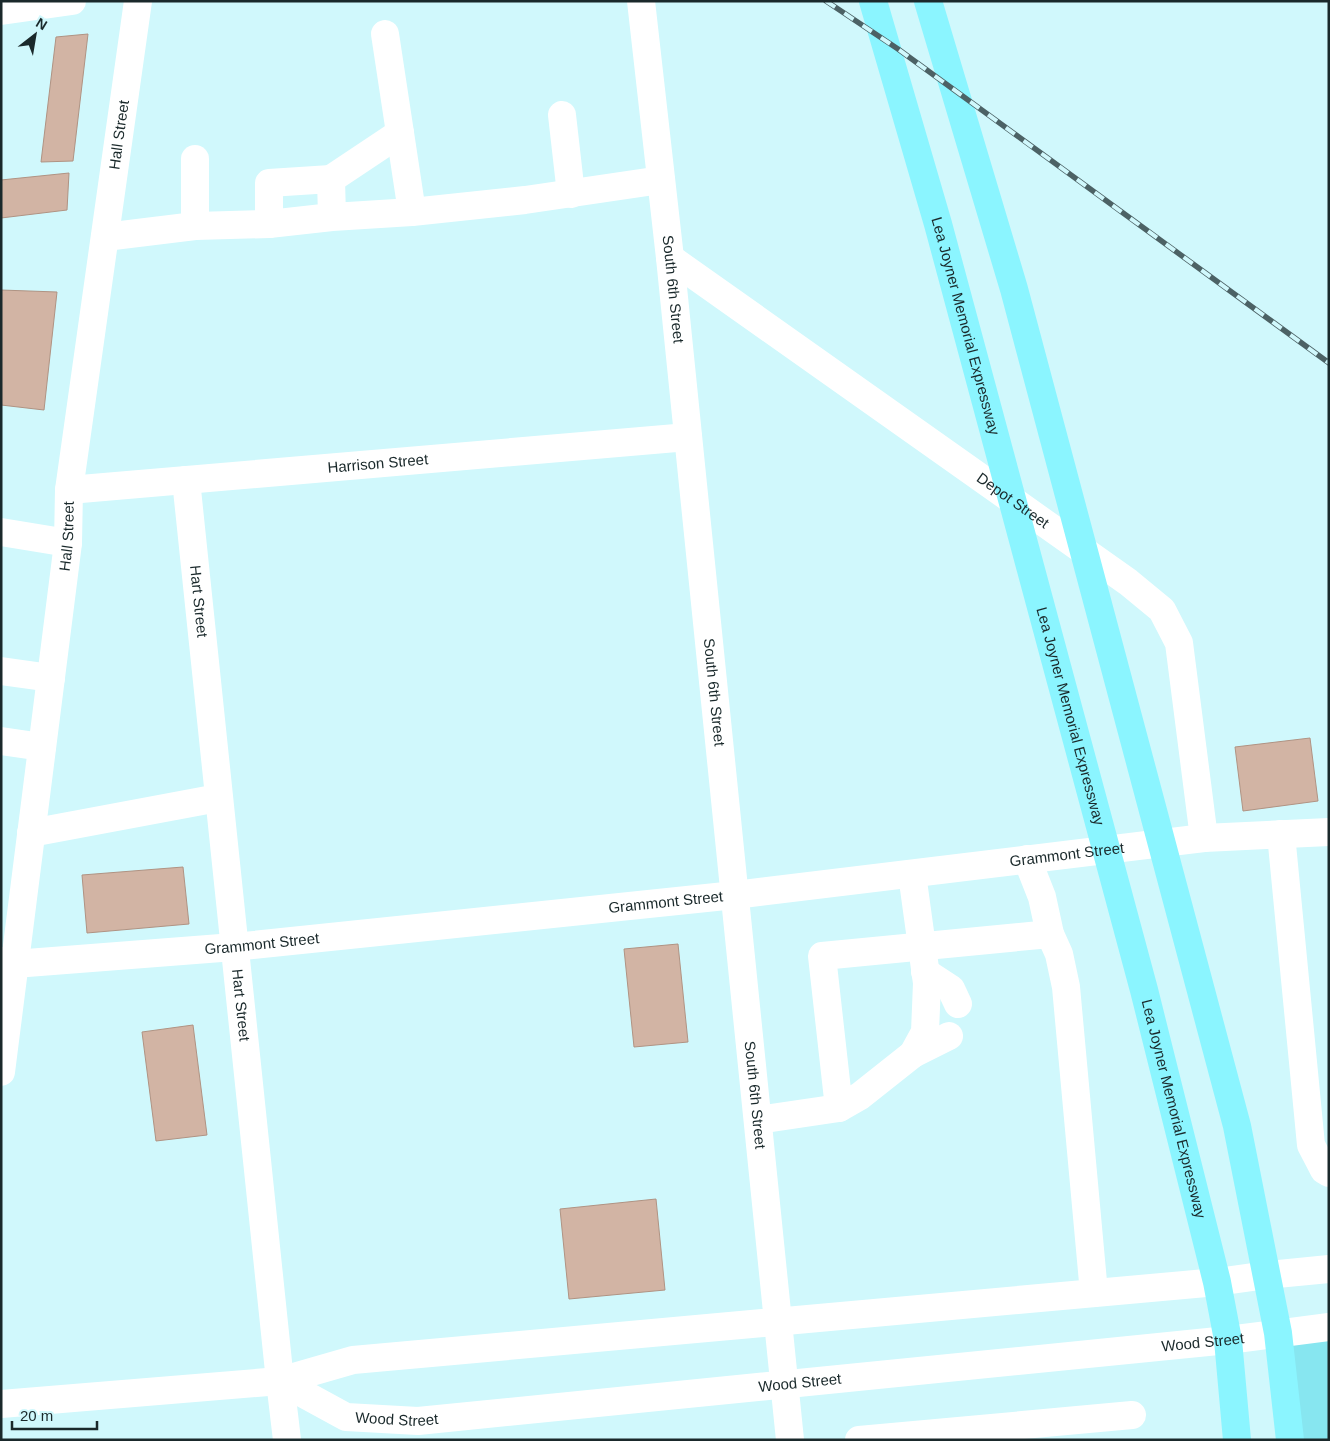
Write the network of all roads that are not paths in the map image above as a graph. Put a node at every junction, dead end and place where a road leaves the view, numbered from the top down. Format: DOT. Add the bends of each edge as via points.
graph roads {
  1 [pos="72,1"];
  2 [pos="138,1"];
  3 [pos="641,1"];
  4 [pos="873,1"];
  5 [pos="928,1"];
  6 [pos="1,11"];
  7 [pos="385,34"];
  8 [pos="562,115"];
  9 [pos="400,133"];
  10 [pos="195,159"];
  11 [pos="331,179"];
  12 [pos="661,180"];
  13 [pos="570,194"];
  14 [pos="412,212"];
  15 [pos="332,217"];
  16 [pos="269,224"];
  17 [pos="195,226"];
  18 [pos="105,237"];
  19 [pos="670,258"];
  20 [pos="688,437"];
  21 [pos="186,480"];
  22 [pos="69,490"];
  23 [pos="1,532"];
  24 [pos="68,543"];
  25 [pos="1,671"];
  26 [pos="51,678"];
  27 [pos="1,741"];
  28 [pos="42,747"];
  29 [pos="218,798"];
  30 [pos="1329,832"];
  31 [pos="31,833"];
  32 [pos="1281,834"];
  33 [pos="1204,838"];
  34 [pos="1028,859"];
  35 [pos="912,874"];
  36 [pos="735,894"];
  37 [pos="1050,934"];
  38 [pos="234,947"];
  39 [pos="923,959"];
  40 [pos="8,963"];
  41 [pos="958,1004"];
  42 [pos="949,1036"];
  43 [pos="913,1054"];
  44 [pos="1,1072"];
  45 [pos="839,1108"];
  46 [pos="758,1120"];
  47 [pos="1329,1173"];
  48 [pos="1329,1268"];
  49 [pos="1267,1274"];
  50 [pos="1217,1282"];
  51 [pos="1094,1293"];
  52 [pos="779,1321"];
  53 [pos="1329,1327"];
  54 [pos="1278,1333"];
  55 [pos="1228,1340"];
  56 [pos="280,1381"];
  57 [pos="785,1384"];
  58 [pos="1,1404"];
  59 [pos="1132,1415"];
  60 [pos="287,1440"];
  61 [pos="790,1440"];
  62 [pos="859,1440"];
  63 [pos="1236,1440"];
  64 [pos="1290,1440"];
  1 -- 6 [label="street"];
  2 -- 18 [label="street, Hall Street"];
  3 -- 12 [label="street, South 6th Street"];
  4 -- 50 [label="main road, Lea Joyner Memorial Expressway" via="941,233 1141,980"];
  5 -- 49 [label="main road" via="1014,289 1237,1126"];
  7 -- 9 [label="street"];
  8 -- 13 [label="street"];
  9 -- 11 [label="street"];
  9 -- 14 [label="street"];
  10 -- 17 [label="street"];
  11 -- 15 [label="street"];
  11 -- 16 [label="street" via="269,183"];
  12 -- 13 [label="street"];
  12 -- 19 [label="street, South 6th Street"];
  13 -- 14 [label="street"];
  14 -- 15 [label="street"];
  15 -- 16 [label="street"];
  16 -- 17 [label="street"];
  17 -- 18 [label="street"];
  18 -- 22 [label="street, Hall Street"];
  19 -- 20 [label="street, South 6th Street"];
  19 -- 33 [label="street, Depot Street" via="1162,610 1179,643"];
  20 -- 21 [label="street, Harrison Street"];
  20 -- 36 [label="street, South 6th Street"];
  21 -- 22 [label="street, Harrison Street"];
  21 -- 29 [label="street, Hart Street"];
  22 -- 24 [label="street, Hall Street"];
  23 -- 24 [label="street"];
  24 -- 26 [label="street, Hall Street"];
  25 -- 26 [label="street"];
  26 -- 28 [label="street, Hall Street"];
  27 -- 28 [label="street"];
  28 -- 31 [label="street, Hall Street"];
  29 -- 31 [label="street"];
  29 -- 38 [label="street, Hart Street"];
  30 -- 32 [label="street, Grammont Street"];
  31 -- 40 [label="street, Hall Street"];
  32 -- 33 [label="street, Grammont Street"];
  32 -- 47 [label="street" via="1311,1145 1324,1170"];
  33 -- 34 [label="street, Grammont Street"];
  34 -- 35 [label="street, Grammont Street"];
  34 -- 37 [label="street" via="1042,897"];
  35 -- 36 [label="street, Grammont Street"];
  35 -- 39 [label="street"];
  36 -- 38 [label="street, Grammont Street"];
  36 -- 46 [label="street, South 6th Street"];
  37 -- 39 [label="street"];
  37 -- 51 [label="street" via="1066,987"];
  38 -- 40 [label="street, Grammont Street"];
  38 -- 56 [label="street, Hart Street"];
  39 -- 41 [label="street" via="951,989"];
  39 -- 43 [label="street" via="925,1032"];
  39 -- 45 [label="street" via="822,956"];
  40 -- 44 [label="street, Hall Street"];
  42 -- 43 [label="street"];
  43 -- 45 [label="street" via="860,1096"];
  45 -- 46 [label="street"];
  46 -- 52 [label="street, South 6th Street"];
  48 -- 49 [label="street"];
  49 -- 50 [label="street"];
  49 -- 54 [label="main road"];
  50 -- 51 [label="street"];
  50 -- 55 [label="main road, Lea Joyner Memorial Expressway"];
  51 -- 52 [label="street"];
  52 -- 56 [label="street" via="353,1360"];
  52 -- 57 [label="street, South 6th Street"];
  53 -- 54 [label="street, Wood Street"];
  54 -- 55 [label="street, Wood Street"];
  54 -- 64 [label="main road"];
  55 -- 57 [label="street, Wood Street"];
  55 -- 63 [label="main road, Lea Joyner Memorial Expressway"];
  56 -- 57 [label="street, Wood Street" via="346,1417 418,1421"];
  56 -- 58 [label="street"];
  56 -- 60 [label="street, Hart Street"];
  57 -- 61 [label="street, South 6th Street"];
  59 -- 62 [label="street"];
}
